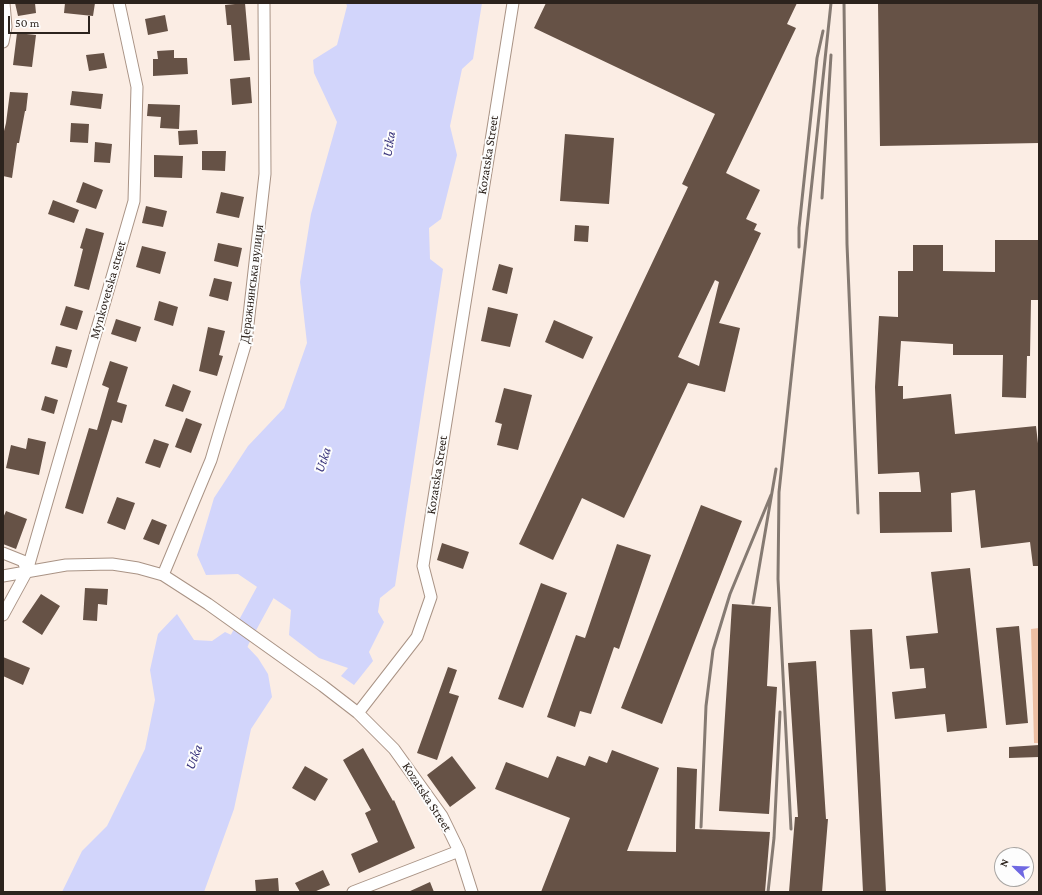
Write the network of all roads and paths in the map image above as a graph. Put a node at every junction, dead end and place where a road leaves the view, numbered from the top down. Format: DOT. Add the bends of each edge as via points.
graph roads {
  1 [pos="4,3"];
  2 [pos="119,3"];
  3 [pos="264,3"];
  4 [pos="513,3"];
  5 [pos="3,42"];
  6 [pos="3,553"];
  7 [pos="27,571"];
  8 [pos="163,575"];
  9 [pos="3,576"];
  10 [pos="3,615"];
  11 [pos="358,713"];
  12 [pos="459,851"];
  13 [pos="353,892"];
  14 [pos="472,892"];
  1 -- 5 [label="street" via="6,27"];
  2 -- 7 [label="street, Mynkovetska street" via="137,87 134,201"];
  3 -- 8 [label="street, Деражнянська вулиця" via="265,174 246,342 211,460"];
  4 -- 11 [label="street, Kozatska Street" via="423,566 431,598 417,637"];
  6 -- 7 [label="street" via="23,561"];
  7 -- 8 [label="street" via="66,565 112,564"];
  7 -- 9 [label="street"];
  7 -- 10 [label="street, Mynkovetska street"];
  8 -- 11 [label="street"];
  11 -- 12 [label="street, Kozatska Street" via="394,748 419,782 442,816"];
  12 -- 13 [label="street"];
  12 -- 14 [label="street, Kozatska Street"];
}
